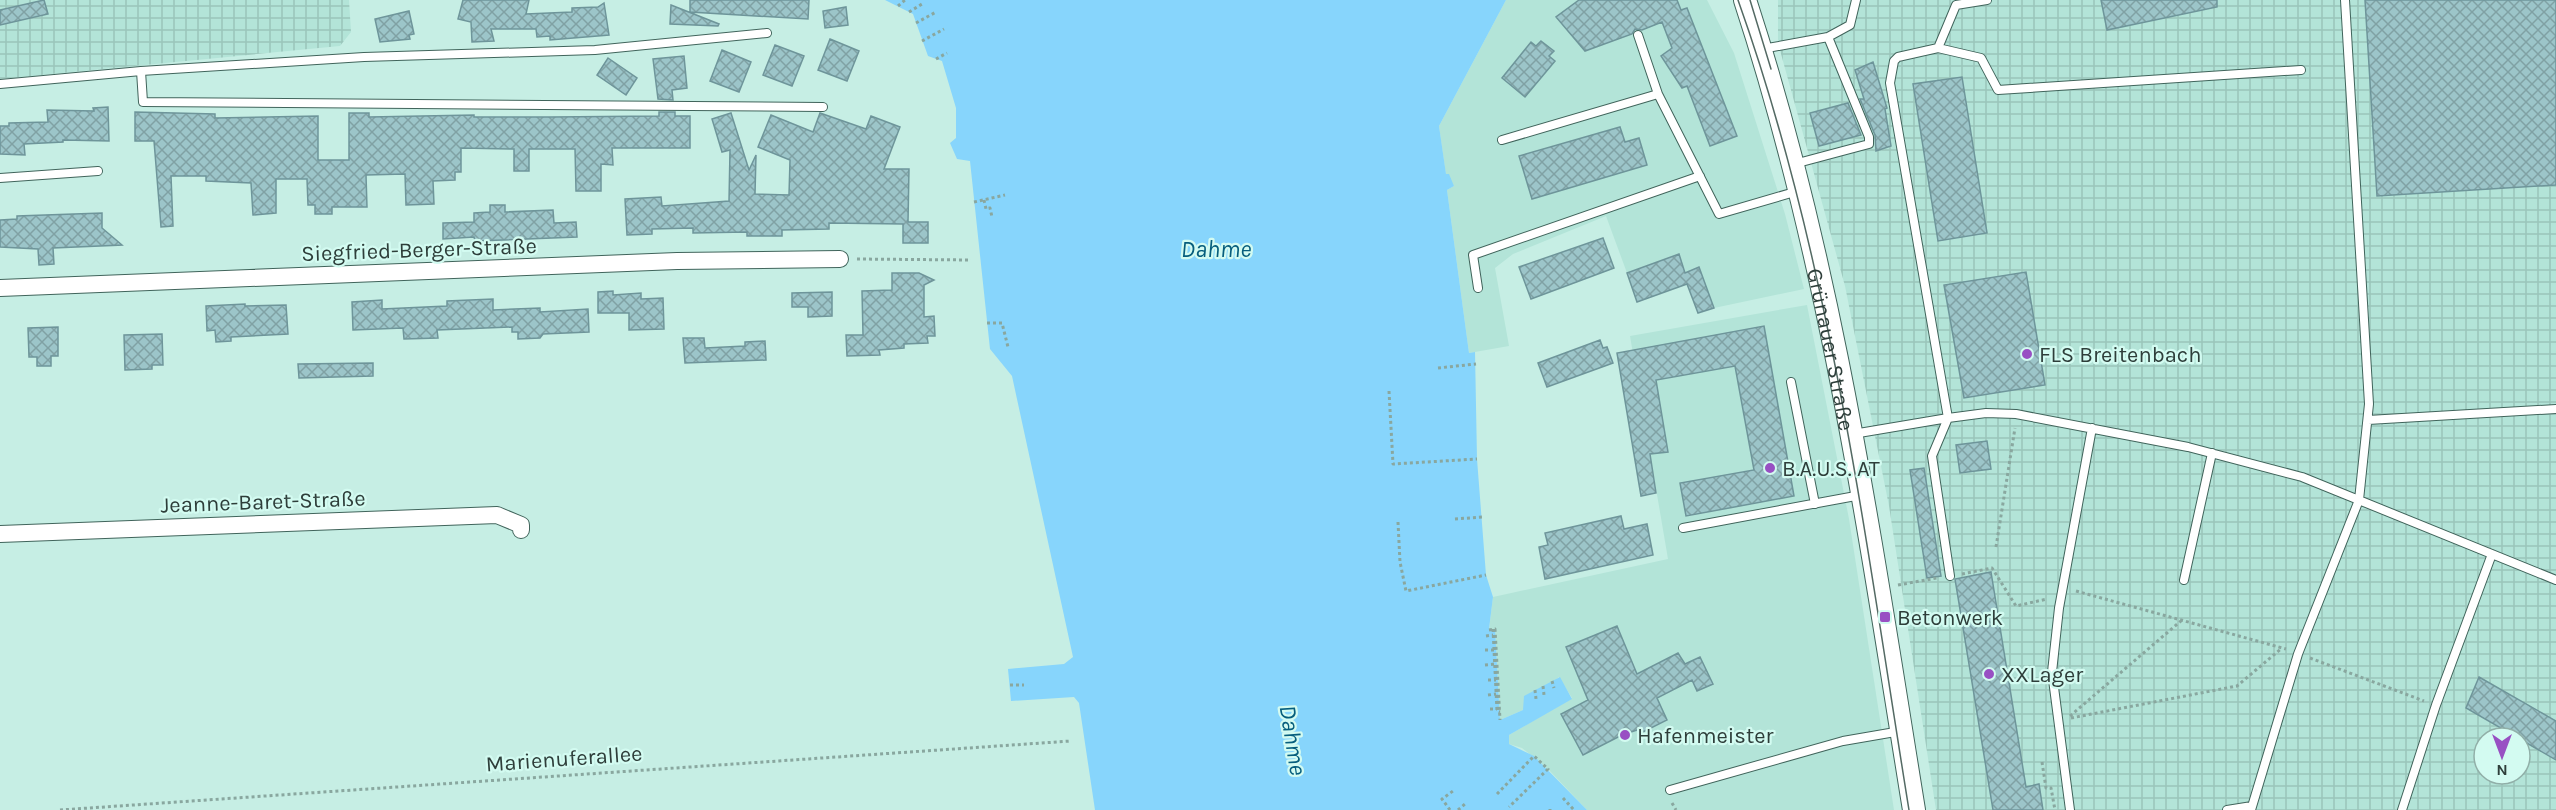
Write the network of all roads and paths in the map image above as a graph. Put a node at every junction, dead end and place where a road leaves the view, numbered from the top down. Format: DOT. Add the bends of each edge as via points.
graph roads {
  1 [pos="905,0"];
  2 [pos="1745,0"];
  3 [pos="1856,0"];
  4 [pos="1987,0"];
  5 [pos="2345,0"];
  6 [pos="922,3"];
  7 [pos="898,6"];
  8 [pos="909,12"];
  9 [pos="936,12"];
  10 [pos="916,23"];
  11 [pos="945,29"];
  12 [pos="767,33"];
  13 [pos="1638,35"];
  14 [pos="1828,37"];
  15 [pos="922,41"];
  16 [pos="1938,48"];
  17 [pos="1761,50"];
  18 [pos="947,52"];
  19 [pos="936,59"];
  20 [pos="2301,70"];
  21 [pos="141,71"];
  22 [pos="0,84"];
  23 [pos="1658,94"];
  24 [pos="823,107"];
  25 [pos="1502,140"];
  26 [pos="1792,164"];
  27 [pos="99,171"];
  28 [pos="1700,176"];
  29 [pos="0,178"];
  30 [pos="1798,191"];
  31 [pos="1005,195"];
  32 [pos="984,200"];
  33 [pos="974,202"];
  34 [pos="992,217"];
  35 [pos="840,259"];
  36 [pos="971,260"];
  37 [pos="0,288"];
  38 [pos="1478,288"];
  39 [pos="987,323"];
  40 [pos="1008,347"];
  41 [pos="1476,364"];
  42 [pos="1438,368"];
  43 [pos="1791,382"];
  44 [pos="1389,391"];
  45 [pos="2556,409"];
  46 [pos="2016,414"];
  47 [pos="1948,418"];
  48 [pos="2368,420"];
  49 [pos="2092,428"];
  50 [pos="1851,435"];
  51 [pos="2212,453"];
  52 [pos="1478,459"];
  53 [pos="1861,495"];
  54 [pos="2359,500"];
  55 [pos="1815,504"];
  56 [pos="1483,517"];
  57 [pos="1455,519"];
  58 [pos="1398,522"];
  59 [pos="1683,528"];
  60 [pos="521,530"];
  61 [pos="0,534"];
  62 [pos="1996,547"];
  63 [pos="2492,554"];
  64 [pos="1486,575"];
  65 [pos="1950,576"];
  66 [pos="2184,580"];
  67 [pos="2556,580"];
  68 [pos="2063,587"];
  69 [pos="2061,600"];
  70 [pos="2016,606"];
  71 [pos="2182,620"];
  72 [pos="1493,635"];
  73 [pos="1486,636"];
  74 [pos="2282,648"];
  75 [pos="1485,650"];
  76 [pos="1494,650"];
  77 [pos="2298,654"];
  78 [pos="1495,664"];
  79 [pos="1485,665"];
  80 [pos="1488,680"];
  81 [pos="1496,680"];
  82 [pos="1552,681"];
  83 [pos="1010,685"];
  84 [pos="1024,685"];
  85 [pos="1543,686"];
  86 [pos="1554,688"];
  87 [pos="1535,690"];
  88 [pos="1496,694"];
  89 [pos="1488,695"];
  90 [pos="1544,695"];
  91 [pos="1536,699"];
  92 [pos="2436,705"];
  93 [pos="1490,709"];
  94 [pos="1498,710"];
  95 [pos="1500,720"];
  96 [pos="1901,731"];
  97 [pos="1071,741"];
  98 [pos="2042,762"];
  99 [pos="1670,790"];
  100 [pos="1453,791"];
  101 [pos="1497,794"];
  102 [pos="1563,798"];
  103 [pos="1466,803"];
  104 [pos="1509,807"];
  105 [pos="2252,808"];
  106 [pos="60,810"];
  107 [pos="1450,810"];
  108 [pos="1458,810"];
  109 [pos="1574,810"];
  110 [pos="1914,810"];
  111 [pos="2055,810"];
  112 [pos="2070,810"];
  113 [pos="2227,810"];
  114 [pos="2402,810"];
  1 -- 7 [label="path"];
  2 -- 17 [label="main road, Grünauer Straße"];
  3 -- 14 [label="lane" via="1850,24"];
  4 -- 16 [label="lane" via="1956,5"];
  5 -- 48 [label="lane"];
  6 -- 8 [label="path"];
  9 -- 10 [label="path"];
  11 -- 15 [label="path"];
  12 -- 21 [label="lane" via="595,50 364,57"];
  13 -- 23 [label="lane"];
  14 -- 17 [label="lane"];
  14 -- 26 [label="lane" via="1869,144"];
  16 -- 20 [label="lane" via="1981,58 1998,90"];
  16 -- 47 [label="lane" via="1898,57 1890,83"];
  17 -- 26 [label="main road, Grünauer Straße"];
  18 -- 19 [label="path"];
  21 -- 22 [label="lane"];
  21 -- 24 [label="lane" via="143,102"];
  23 -- 25 [label="lane"];
  23 -- 28 [label="lane"];
  26 -- 30 [label="main road, Grünauer Straße"];
  27 -- 29 [label="lane"];
  28 -- 30 [label="lane" via="1719,214"];
  28 -- 38 [label="lane" via="1473,255"];
  30 -- 50 [label="main road, Grünauer Straße" via="1822,286"];
  31 -- 32 [label="path"];
  32 -- 33 [label="path"];
  32 -- 34 [label="path"];
  35 -- 36 [label="path"];
  35 -- 37 [label="street, Siegfried-Berger-Straße" via="666,261"];
  39 -- 40 [label="path" via="1002,323"];
  41 -- 42 [label="path"];
  43 -- 55 [label="lane"];
  44 -- 52 [label="path" via="1393,464"];
  45 -- 48 [label="lane"];
  46 -- 47 [label="lane"];
  46 -- 49 [label="lane"];
  46 -- 62 [label="path"];
  47 -- 50 [label="lane"];
  47 -- 65 [label="lane" via="1932,456"];
  48 -- 54 [label="lane"];
  49 -- 51 [label="lane"];
  49 -- 68 [label="lane"];
  50 -- 53 [label="main road, Grünauer Straße"];
  51 -- 54 [label="lane" via="2302,477"];
  51 -- 66 [label="lane"];
  53 -- 55 [label="lane"];
  53 -- 96 [label="main road, Grünauer Straße"];
  54 -- 63 [label="lane"];
  54 -- 77 [label="lane"];
  55 -- 59 [label="lane"];
  56 -- 57 [label="path"];
  58 -- 64 [label="path" via="1406,591"];
  60 -- 61 [label="street, Jeanne-Baret-Straße" via="520,525 497,515"];
  63 -- 67 [label="lane"];
  63 -- 92 [label="lane"];
  68 -- 69 [label="lane"];
  68 -- 71 [label="path"];
  69 -- 70 [label="path" via="2052,598"];
  69 -- 112 [label="lane" via="2052,672"];
  71 -- 74 [label="path"];
  71 -- 74 [label="path" via="2066,719 2237,686"];
  72 -- 73 [label="path"];
  72 -- 76 [label="path"];
  72 -- 94 [label="path" via="1491,630 1495,629"];
  74 -- 77 [label="path"];
  75 -- 76 [label="path"];
  76 -- 78 [label="path"];
  77 -- 92 [label="path"];
  77 -- 105 [label="lane"];
  78 -- 79 [label="path"];
  78 -- 81 [label="path"];
  80 -- 81 [label="path"];
  81 -- 88 [label="path"];
  82 -- 86 [label="path"];
  83 -- 84 [label="path"];
  85 -- 90 [label="path"];
  87 -- 91 [label="path"];
  88 -- 89 [label="path"];
  88 -- 94 [label="path"];
  92 -- 114 [label="lane"];
  93 -- 94 [label="path"];
  94 -- 95 [label="path"];
  96 -- 99 [label="lane" via="1843,741"];
  96 -- 110 [label="main road, Grünauer Straße"];
  97 -- 106 [label="path, Marienuferallee"];
  98 -- 111 [label="path"];
  100 -- 107 [label="path" via="1442,799"];
  101 -- 104 [label="path" via="1534,756 1548,769"];
  102 -- 109 [label="path"];
  103 -- 108 [label="path"];
  105 -- 113 [label="lane"];
}
